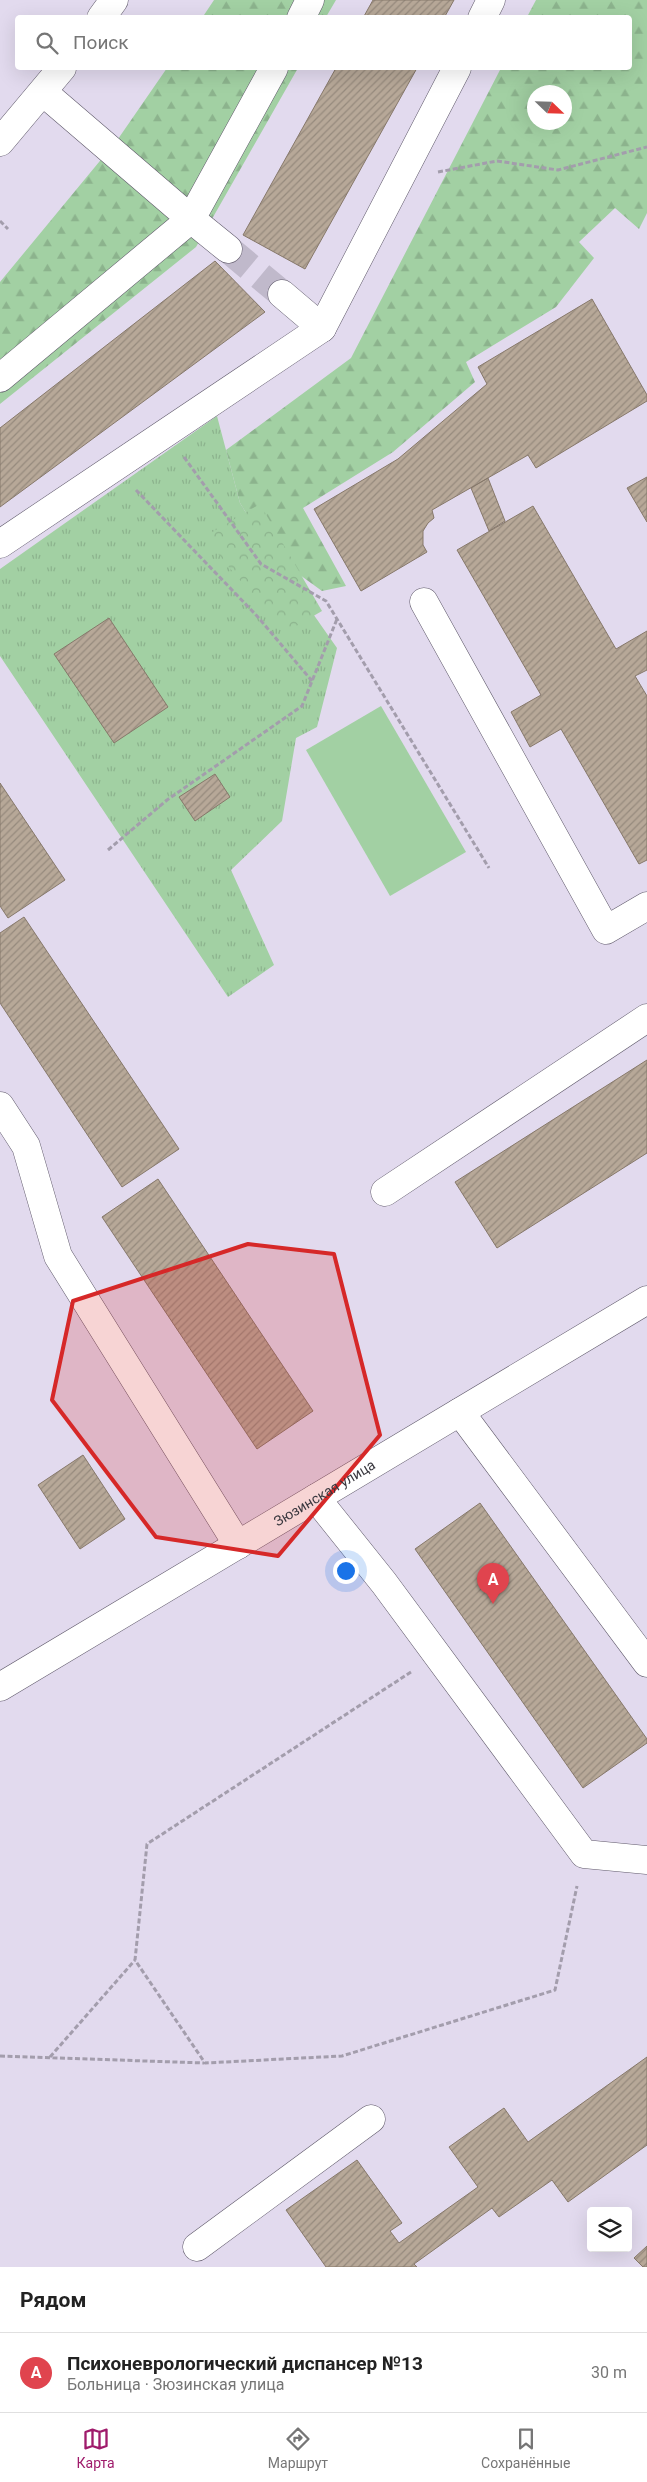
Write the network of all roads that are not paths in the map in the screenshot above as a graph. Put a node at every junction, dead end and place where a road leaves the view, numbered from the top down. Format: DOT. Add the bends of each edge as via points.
graph roads {
  1 [pos="114,0"];
  2 [pos="310,0"];
  3 [pos="491,0"];
  4 [pos="103,15"];
  5 [pos="302,15"];
  6 [pos="484,15"];
  7 [pos="60,70"];
  8 [pos="273,70"];
  9 [pos="455,70"];
  10 [pos="42,92"];
  11 [pos="0,142"];
  12 [pos="191,219"];
  13 [pos="228,249"];
  14 [pos="282,294"];
  15 [pos="322,328"];
  16 [pos="0,378"];
  17 [pos="0,544"];
  18 [pos="424,602"];
  19 [pos="647,906"];
  20 [pos="647,1018"];
  21 [pos="0,1106"];
  22 [pos="385,1192"];
  23 [pos="647,1300"];
  24 [pos="460,1412"];
  25 [pos="316,1498"];
  26 [pos="238,1545"];
  27 [pos="647,1663"];
  28 [pos="0,1687"];
  29 [pos="647,1860"];
  30 [pos="371,2119"];
  31 [pos="197,2246"];
  1 -- 4 [label="street"];
  2 -- 5 [label="street"];
  3 -- 6 [label="street"];
  7 -- 10 [label="street"];
  8 -- 12 [label="street"];
  9 -- 15 [label="street"];
  10 -- 11 [label="street"];
  10 -- 12 [label="street"];
  12 -- 13 [label="street"];
  12 -- 16 [label="street"];
  14 -- 15 [label="street"];
  15 -- 17 [label="street"];
  18 -- 19 [label="street" via="606,930"];
  20 -- 22 [label="street"];
  21 -- 26 [label="street" via="26,1146 58,1256"];
  23 -- 24 [label="street, Зюзинская улица"];
  24 -- 25 [label="street, Зюзинская улица"];
  24 -- 27 [label="street"];
  25 -- 26 [label="street, Зюзинская улица"];
  25 -- 29 [label="street" via="584,1854"];
  26 -- 28 [label="street, Зюзинская улица"];
  30 -- 31 [label="street"];
}
